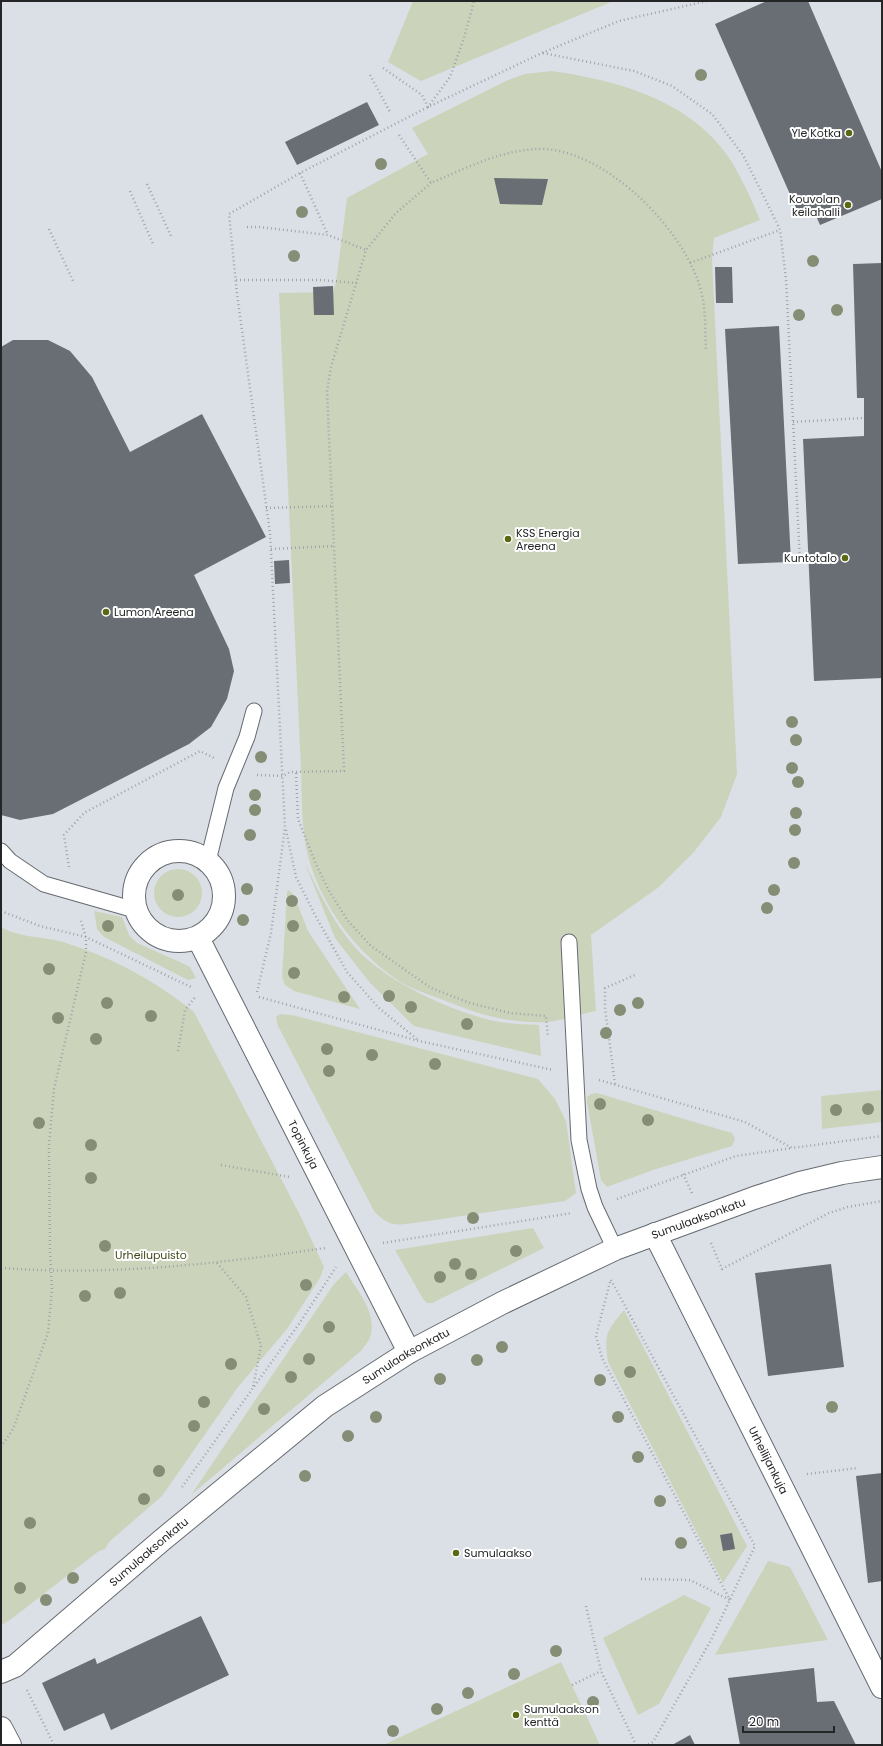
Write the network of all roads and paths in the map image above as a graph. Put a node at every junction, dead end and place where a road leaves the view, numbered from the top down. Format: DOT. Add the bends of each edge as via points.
graph roads {
  1 [pos="474,1"];
  2 [pos="707,1"];
  3 [pos="542,53"];
  4 [pos="383,68"];
  5 [pos="370,75"];
  6 [pos="428,107"];
  7 [pos="390,112"];
  8 [pos="399,135"];
  9 [pos="300,173"];
  10 [pos="431,183"];
  11 [pos="147,184"];
  12 [pos="130,191"];
  13 [pos="247,227"];
  14 [pos="49,229"];
  15 [pos="780,230"];
  16 [pos="171,236"];
  17 [pos="328,236"];
  18 [pos="153,244"];
  19 [pos="366,250"];
  20 [pos="690,263"];
  21 [pos="236,280"];
  22 [pos="74,283"];
  23 [pos="357,283"];
  24 [pos="706,349"];
  25 [pos="864,418"];
  26 [pos="793,422"];
  27 [pos="332,506"];
  28 [pos="266,508"];
  29 [pos="334,546"];
  30 [pos="270,549"];
  31 [pos="800,562"];
  32 [pos="254,711"];
  33 [pos="235,767"];
  34 [pos="296,773"];
  35 [pos="283,776"];
  36 [pos="285,827"];
  37 [pos="1,851"];
  38 [pos="208,861"];
  39 [pos="73,893"];
  40 [pos="135,910"];
  41 [pos="1,911"];
  42 [pos="86,938"];
  43 [pos="198,938"];
  44 [pos="569,942"];
  45 [pos="635,975"];
  46 [pos="194,989"];
  47 [pos="197,995"];
  48 [pos="256,996"];
  49 [pos="546,1016"];
  50 [pos="419,1041"];
  51 [pos="178,1051"];
  52 [pos="615,1084"];
  53 [pos="792,1148"];
  54 [pos="221,1165"];
  55 [pos="882,1167"];
  56 [pos="683,1174"];
  57 [pos="293,1177"];
  58 [pos="690,1190"];
  59 [pos="614,1200"];
  60 [pos="882,1201"];
  61 [pos="576,1212"];
  62 [pos="655,1234"];
  63 [pos="380,1243"];
  64 [pos="330,1247"];
  65 [pos="615,1249"];
  66 [pos="339,1260"];
  67 [pos="217,1263"];
  68 [pos="1,1268"];
  69 [pos="722,1268"];
  70 [pos="51,1271"];
  71 [pos="409,1352"];
  72 [pos="253,1388"];
  73 [pos="1,1446"];
  74 [pos="858,1468"];
  75 [pos="806,1474"];
  76 [pos="179,1490"];
  77 [pos="641,1579"];
  78 [pos="730,1600"];
  79 [pos="586,1606"];
  80 [pos="601,1671"];
  81 [pos="1,1672"];
  82 [pos="572,1685"];
  83 [pos="882,1687"];
  84 [pos="26,1689"];
  85 [pos="1,1728"];
  86 [pos="10,1745"];
  87 [pos="54,1745"];
  88 [pos="636,1745"];
  89 [pos="647,1745"];
  1 -- 6 [label="path" via="450,77"];
  2 -- 3 [label="path" via="618,21"];
  3 -- 6 [label="path"];
  3 -- 15 [label="path" via="634,71 672,86 712,114 743,155"];
  4 -- 6 [label="path" via="422,95"];
  5 -- 7 [label="path"];
  6 -- 9 [label="path"];
  8 -- 10 [label="path"];
  9 -- 17 [label="path"];
  9 -- 21 [label="path" via="229,214"];
  10 -- 19 [label="path" via="396,213"];
  10 -- 20 [label="path" via="506,153 539,149 572,154 607,172 630,188 652,209 687,253"];
  11 -- 16 [label="path"];
  12 -- 18 [label="path"];
  13 -- 17 [label="path"];
  14 -- 22 [label="path"];
  15 -- 20 [label="path"];
  15 -- 26 [label="path" via="786,279"];
  17 -- 19 [label="path"];
  19 -- 23 [label="path"];
  20 -- 24 [label="path" via="702,294"];
  21 -- 23 [label="path" via="320,280"];
  21 -- 28 [label="path"];
  23 -- 27 [label="path" via="331,367 327,391"];
  25 -- 26 [label="path"];
  26 -- 31 [label="path"];
  27 -- 28 [label="path"];
  27 -- 29 [label="path"];
  28 -- 30 [label="path"];
  29 -- 30 [label="path"];
  29 -- 34 [label="path" via="344,770"];
  30 -- 35 [label="path"];
  32 -- 33 [label="lane"];
  33 -- 35 [label="path" via="250,775"];
  33 -- 38 [label="lane" via="226,788"];
  33 -- 39 [label="path" via="200,751 84,813 64,835"];
  34 -- 35 [label="path" via="290,772"];
  34 -- 49 [label="path" via="298,819 316,864 348,921 371,946 431,988 470,1003 510,1013"];
  35 -- 36 [label="path"];
  36 -- 48 [label="path" via="271,933"];
  36 -- 50 [label="path" via="296,877 347,972 379,1008"];
  37 -- 39 [label="lane" via="10,861 44,884"];
  38 -- 40 [label="street" via="191,852 175,850 161,854 148,863 139,874 134,889"];
  38 -- 43 [label="street" via="218,873 225,894 223,910 211,929"];
  39 -- 40 [label="lane"];
  39 -- 42 [label="path"];
  40 -- 43 [label="street" via="143,924 161,938 176,942"];
  41 -- 42 [label="path" via="40,926"];
  42 -- 46 [label="path"];
  42 -- 70 [label="path" via="86,952 54,1089 49,1145"];
  43 -- 71 [label="street, Topinkuja"];
  44 -- 65 [label="lane" via="579,1140 589,1189"];
  45 -- 52 [label="path" via="605,988 605,1008"];
  47 -- 51 [label="path" via="185,1010"];
  53 -- 56 [label="path" via="736,1156"];
  54 -- 57 [label="path"];
  55 -- 62 [label="street, Sumulaaksonkatu" via="800,1183"];
  56 -- 58 [label="path"];
  56 -- 59 [label="path"];
  60 -- 69 [label="path" via="828,1213"];
  61 -- 63 [label="path"];
  62 -- 65 [label="street, Sumulaaksonkatu"];
  62 -- 83 [label="street, Urheilijankuja"];
  64 -- 67 [label="path"];
  65 -- 71 [label="street, Sumulaaksonkatu" via="502,1303"];
  66 -- 72 [label="path" via="301,1321"];
  67 -- 70 [label="path" via="148,1269"];
  67 -- 72 [label="path" via="246,1297 261,1346"];
  68 -- 70 [label="path"];
  70 -- 73 [label="path" via="48,1333 13,1429"];
  71 -- 81 [label="street, Sumulaaksonkatu" via="325,1406 15,1666"];
  72 -- 76 [label="path"];
  74 -- 75 [label="path"];
  77 -- 78 [label="path" via="690,1580"];
  78 -- 78 [label="path" via="755,1546 611,1279 596,1336 602,1358"];
  78 -- 89 [label="path" via="711,1640 653,1742"];
  79 -- 80 [label="path"];
  80 -- 82 [label="path"];
  80 -- 88 [label="path"];
  84 -- 87 [label="path"];
  85 -- 86 [label="street"];
}
